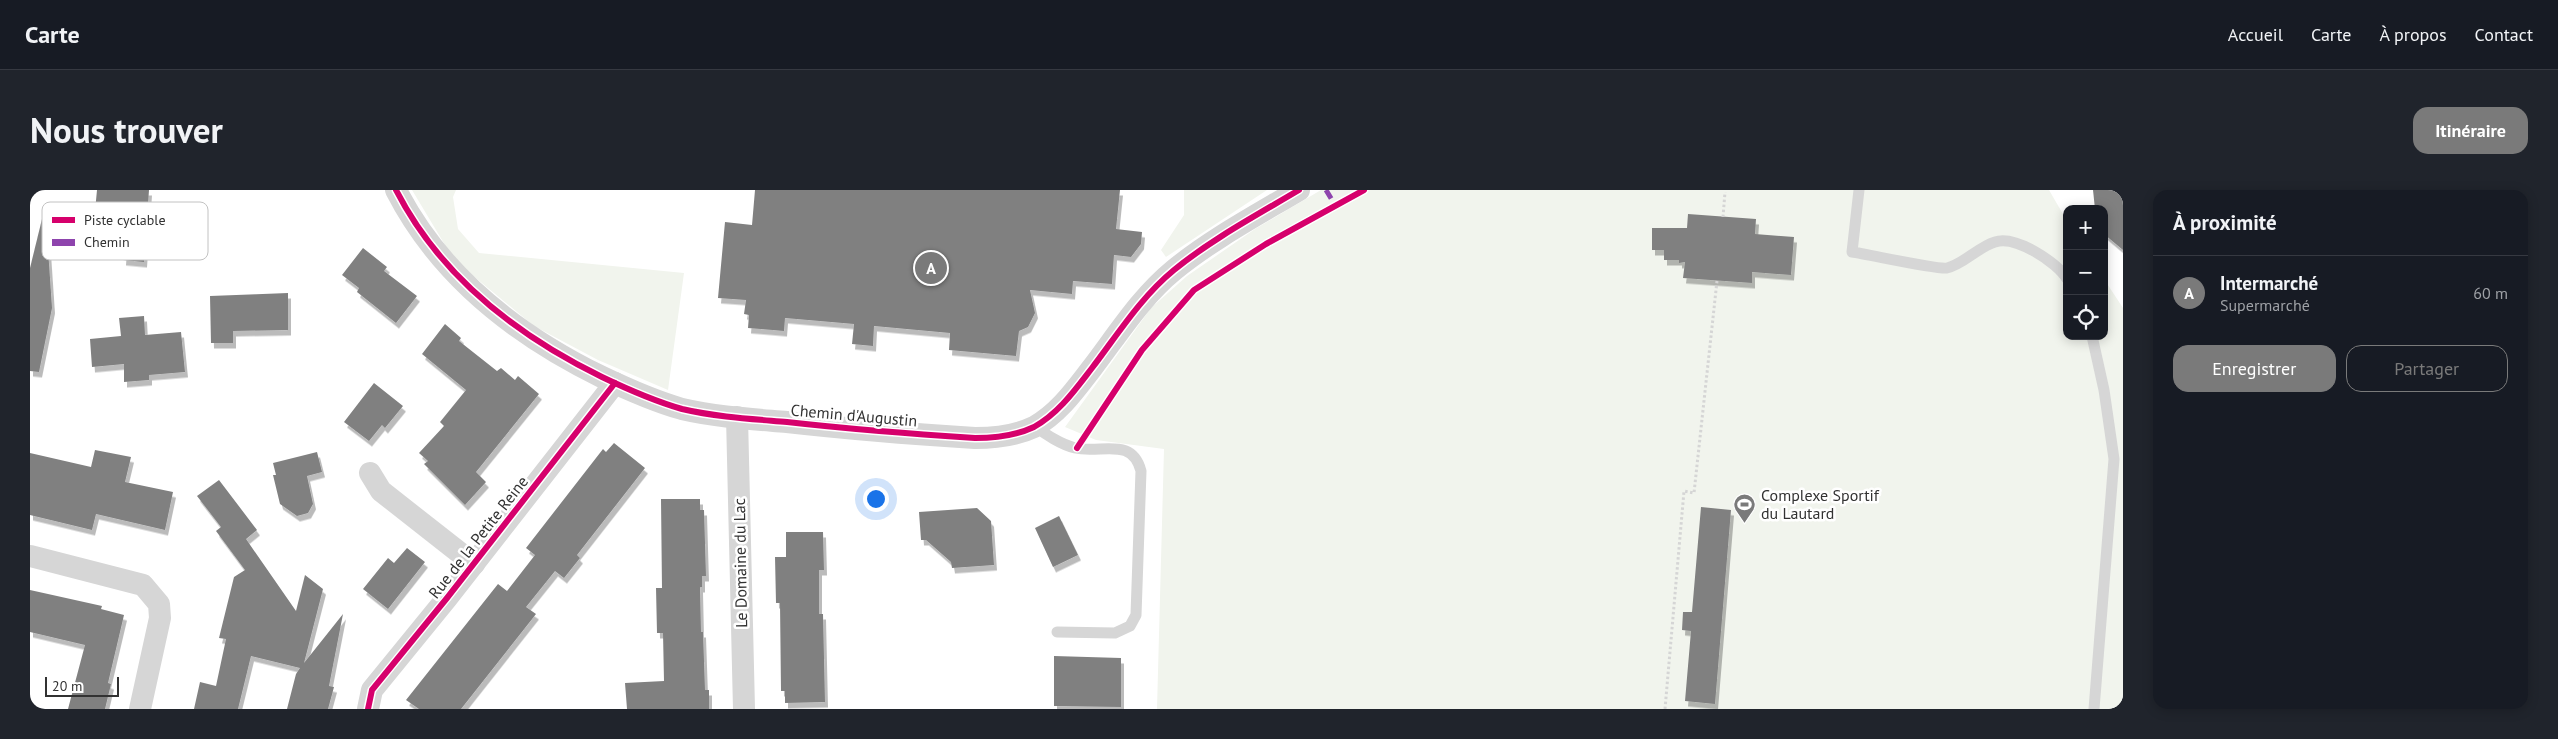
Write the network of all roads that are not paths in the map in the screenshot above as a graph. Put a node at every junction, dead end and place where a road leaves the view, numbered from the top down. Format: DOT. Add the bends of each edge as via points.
graph roads {
  1 [pos="396,190"];
  2 [pos="1298,190"];
  3 [pos="1859,190"];
  4 [pos="2063,275"];
  5 [pos="2093,340"];
  6 [pos="615,383"];
  7 [pos="737,417"];
  8 [pos="1034,426"];
  9 [pos="370,473"];
  10 [pos="30,556"];
  11 [pos="474,564"];
  12 [pos="1057,632"];
  13 [pos="140,709"];
  14 [pos="368,709"];
  15 [pos="744,709"];
  16 [pos="2094,709"];
  1 -- 6 [label="street, Chemin d'Augustin" via="444,264 475,294 540,343"];
  2 -- 8 [label="street, Chemin d'Augustin" via="1175,270 1135,310 1071,396"];
  3 -- 4 [label="lane" via="1852,252 1947,268 1996,241 2030,249 2047,259"];
  5 -- 16 [label="lane" via="2114,459"];
  6 -- 7 [label="street, Chemin d'Augustin" via="683,409"];
  6 -- 11 [label="street, Rue de la Petite Reine"];
  7 -- 8 [label="street, Chemin d'Augustin" via="975,438 1014,434"];
  7 -- 15 [label="street, Le Domaine du Lac"];
  8 -- 12 [label="lane" via="1077,448 1127,450 1141,470 1136,616 1130,626 1115,633"];
  9 -- 11 [label="street" via="381,492"];
  10 -- 13 [label="street" via="143,585 159,604 160,618"];
  11 -- 14 [label="street, Rue de la Petite Reine" via="372,690"];
}
